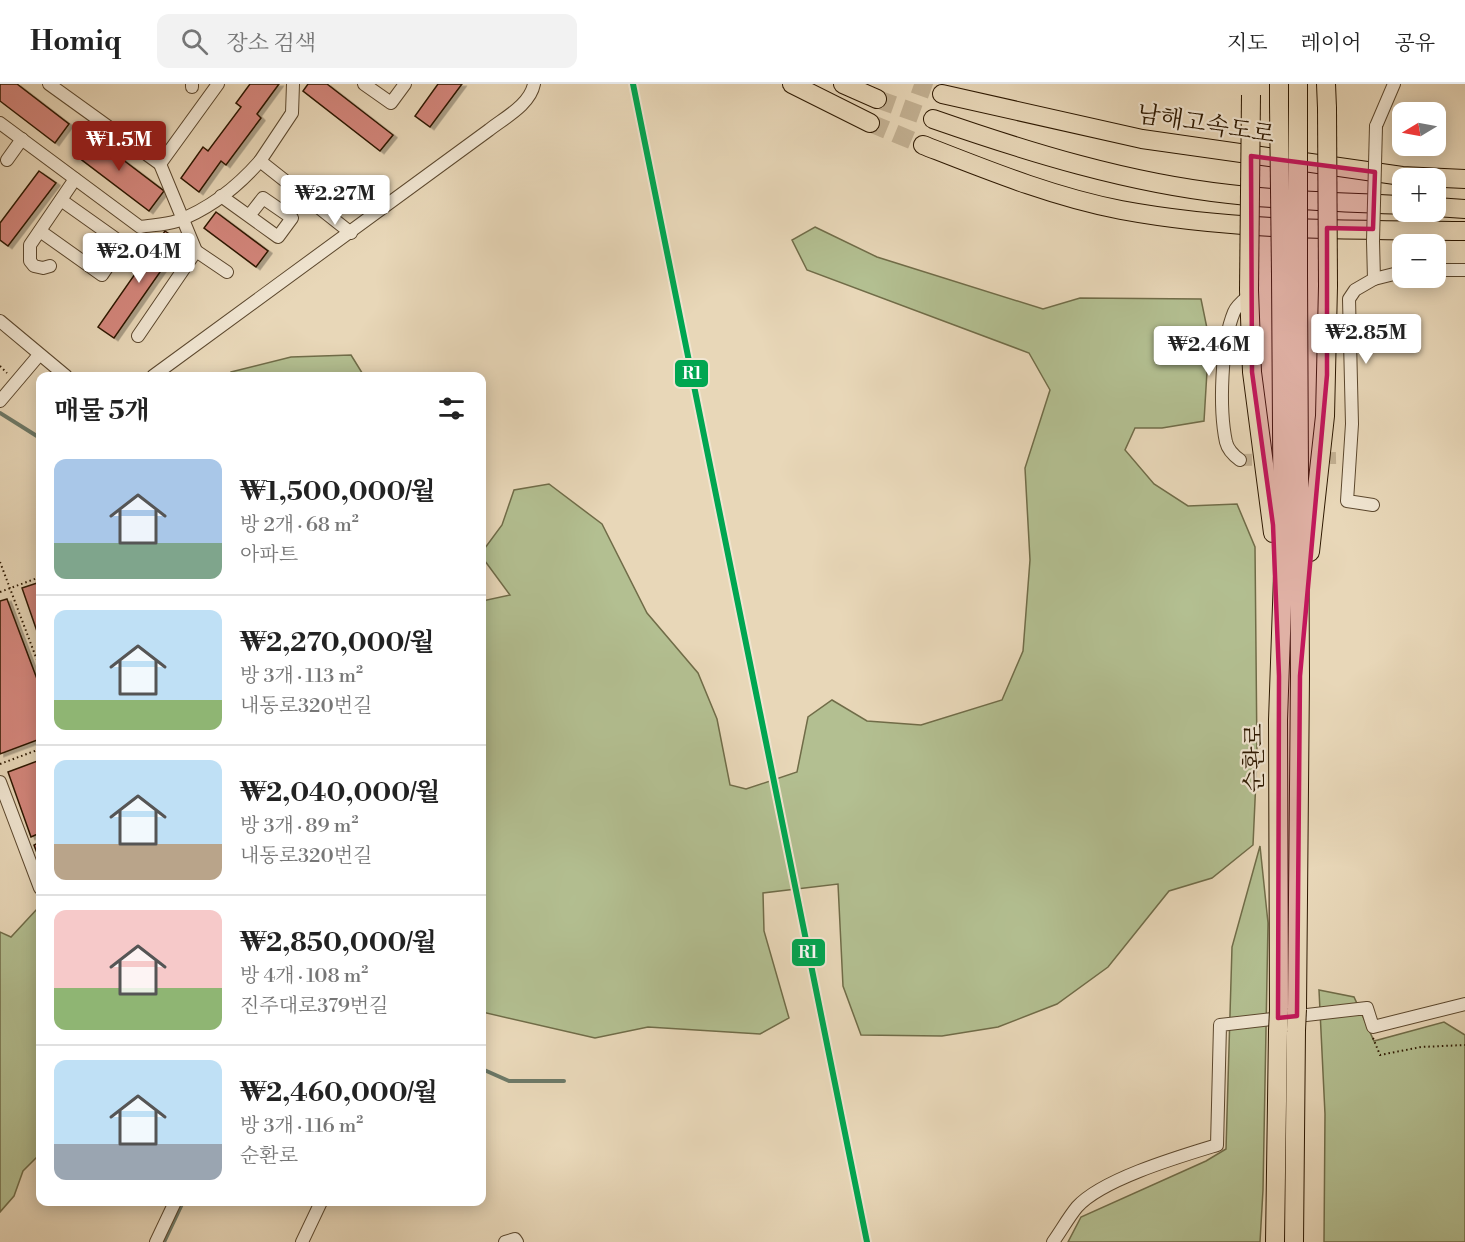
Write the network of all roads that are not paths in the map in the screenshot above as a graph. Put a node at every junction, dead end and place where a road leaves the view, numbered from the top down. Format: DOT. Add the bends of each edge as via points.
graph roads {
  1 [pos="49,84"];
  2 [pos="218,84"];
  3 [pos="293,84"];
  4 [pos="364,84"];
  5 [pos="405,84"];
  6 [pos="534,84"];
  7 [pos="792,84"];
  8 [pos="843,84"];
  9 [pos="1279,84"];
  10 [pos="1298,84"];
  11 [pos="1394,84"];
  12 [pos="1251,88"];
  13 [pos="1327,93"];
  14 [pos="942,94"];
  15 [pos="877,99"];
  16 [pos="933,119"];
  17 [pos="0,123"];
  18 [pos="870,123"];
  19 [pos="22,139"];
  20 [pos="923,145"];
  21 [pos="260,161"];
  22 [pos="2,162"];
  23 [pos="160,164"];
  24 [pos="75,179"];
  25 [pos="1465,179"];
  26 [pos="221,196"];
  27 [pos="61,200"];
  28 [pos="1392,204"];
  29 [pos="1446,208"];
  30 [pos="1465,209"];
  31 [pos="249,216"];
  32 [pos="183,218"];
  33 [pos="40,231"];
  34 [pos="1465,231"];
  35 [pos="351,232"];
  36 [pos="196,250"];
  37 [pos="50,266"];
  38 [pos="1446,270"];
  39 [pos="1465,270"];
  40 [pos="227,272"];
  41 [pos="1392,274"];
  42 [pos="1290,275"];
  43 [pos="1374,279"];
  44 [pos="1249,292"];
  45 [pos="0,321"];
  46 [pos="138,336"];
  47 [pos="39,356"];
  48 [pos="61,372"];
  49 [pos="158,372"];
  50 [pos="0,401"];
  51 [pos="1350,456"];
  52 [pos="1336,458"];
  53 [pos="1240,460"];
  54 [pos="1373,505"];
  55 [pos="1279,676"];
  56 [pos="1300,676"];
  57 [pos="0,782"];
  58 [pos="36,877"];
  59 [pos="1465,1004"];
  60 [pos="1288,1009"];
  61 [pos="1287,1031"];
  62 [pos="173,1206"];
  63 [pos="319,1206"];
  64 [pos="156,1242"];
  65 [pos="302,1242"];
  66 [pos="506,1242"];
  67 [pos="517,1242"];
  68 [pos="1053,1242"];
  69 [pos="1275,1242"];
  70 [pos="1294,1242"];
  1 -- 23 [label="street"];
  2 -- 23 [label="street"];
  3 -- 21 [label="street" via="292,113"];
  4 -- 5 [label="street" via="391,103"];
  6 -- 35 [label="street" via="520,106"];
  7 -- 18 [label="highway"];
  8 -- 15 [label="highway"];
  9 -- 42 [label="highway, bridge"];
  10 -- 42 [label="highway, bridge"];
  11 -- 43 [label="street, bridge" via="1376,126"];
  12 -- 44 [label="highway, bridge"];
  13 -- 56 [label="highway, bridge" via="1325,416"];
  14 -- 25 [label="highway, 남해고속도로" via="1142,139 1402,176"];
  16 -- 28 [label="highway" via="1007,145 1173,185 1229,194"];
  17 -- 19 [label="street"];
  19 -- 22 [label="street"];
  19 -- 24 [label="street"];
  20 -- 34 [label="highway" via="1008,178 1120,210 1217,224"];
  21 -- 26 [label="street" via="237,186"];
  21 -- 35 [label="street"];
  23 -- 32 [label="street"];
  24 -- 27 [label="street"];
  24 -- 32 [label="street" via="140,227"];
  26 -- 31 [label="street"];
  26 -- 32 [label="street"];
  27 -- 33 [label="street"];
  27 -- 33 [label="street" via="123,244 102,275"];
  29 -- 30 [label="highway"];
  32 -- 36 [label="street"];
  33 -- 37 [label="street" via="30,245 30,261 34,266"];
  35 -- 49 [label="street"];
  36 -- 40 [label="street"];
  36 -- 46 [label="street"];
  38 -- 39 [label="street"];
  41 -- 43 [label="street"];
  42 -- 55 [label="highway, 순환로"];
  42 -- 56 [label="highway, 순환로"];
  43 -- 51 [label="street" via="1355,290 1349,299"];
  44 -- 53 [label="street" via="1234,312 1226,351 1223,400 1226,442"];
  44 -- 55 [label="highway" via="1252,372 1273,525"];
  45 -- 47 [label="street"];
  47 -- 48 [label="street"];
  47 -- 50 [label="street"];
  51 -- 52 [label="street"];
  51 -- 54 [label="street" via="1347,501"];
  55 -- 60 [label="highway, 순환로"];
  56 -- 60 [label="highway, 순환로"];
  57 -- 58 [label="street"];
  59 -- 68 [label="street" via="1373,1027 1367,1008 1220,1025 1217,1145 1165,1161 1107,1187 1078,1206"];
  60 -- 61 [label="highway, 순환로, bridge"];
  61 -- 69 [label="highway, 순환로"];
  61 -- 70 [label="highway, 순환로"];
  62 -- 64 [label="street"];
  63 -- 65 [label="street"];
  66 -- 67 [label="street"];
}
